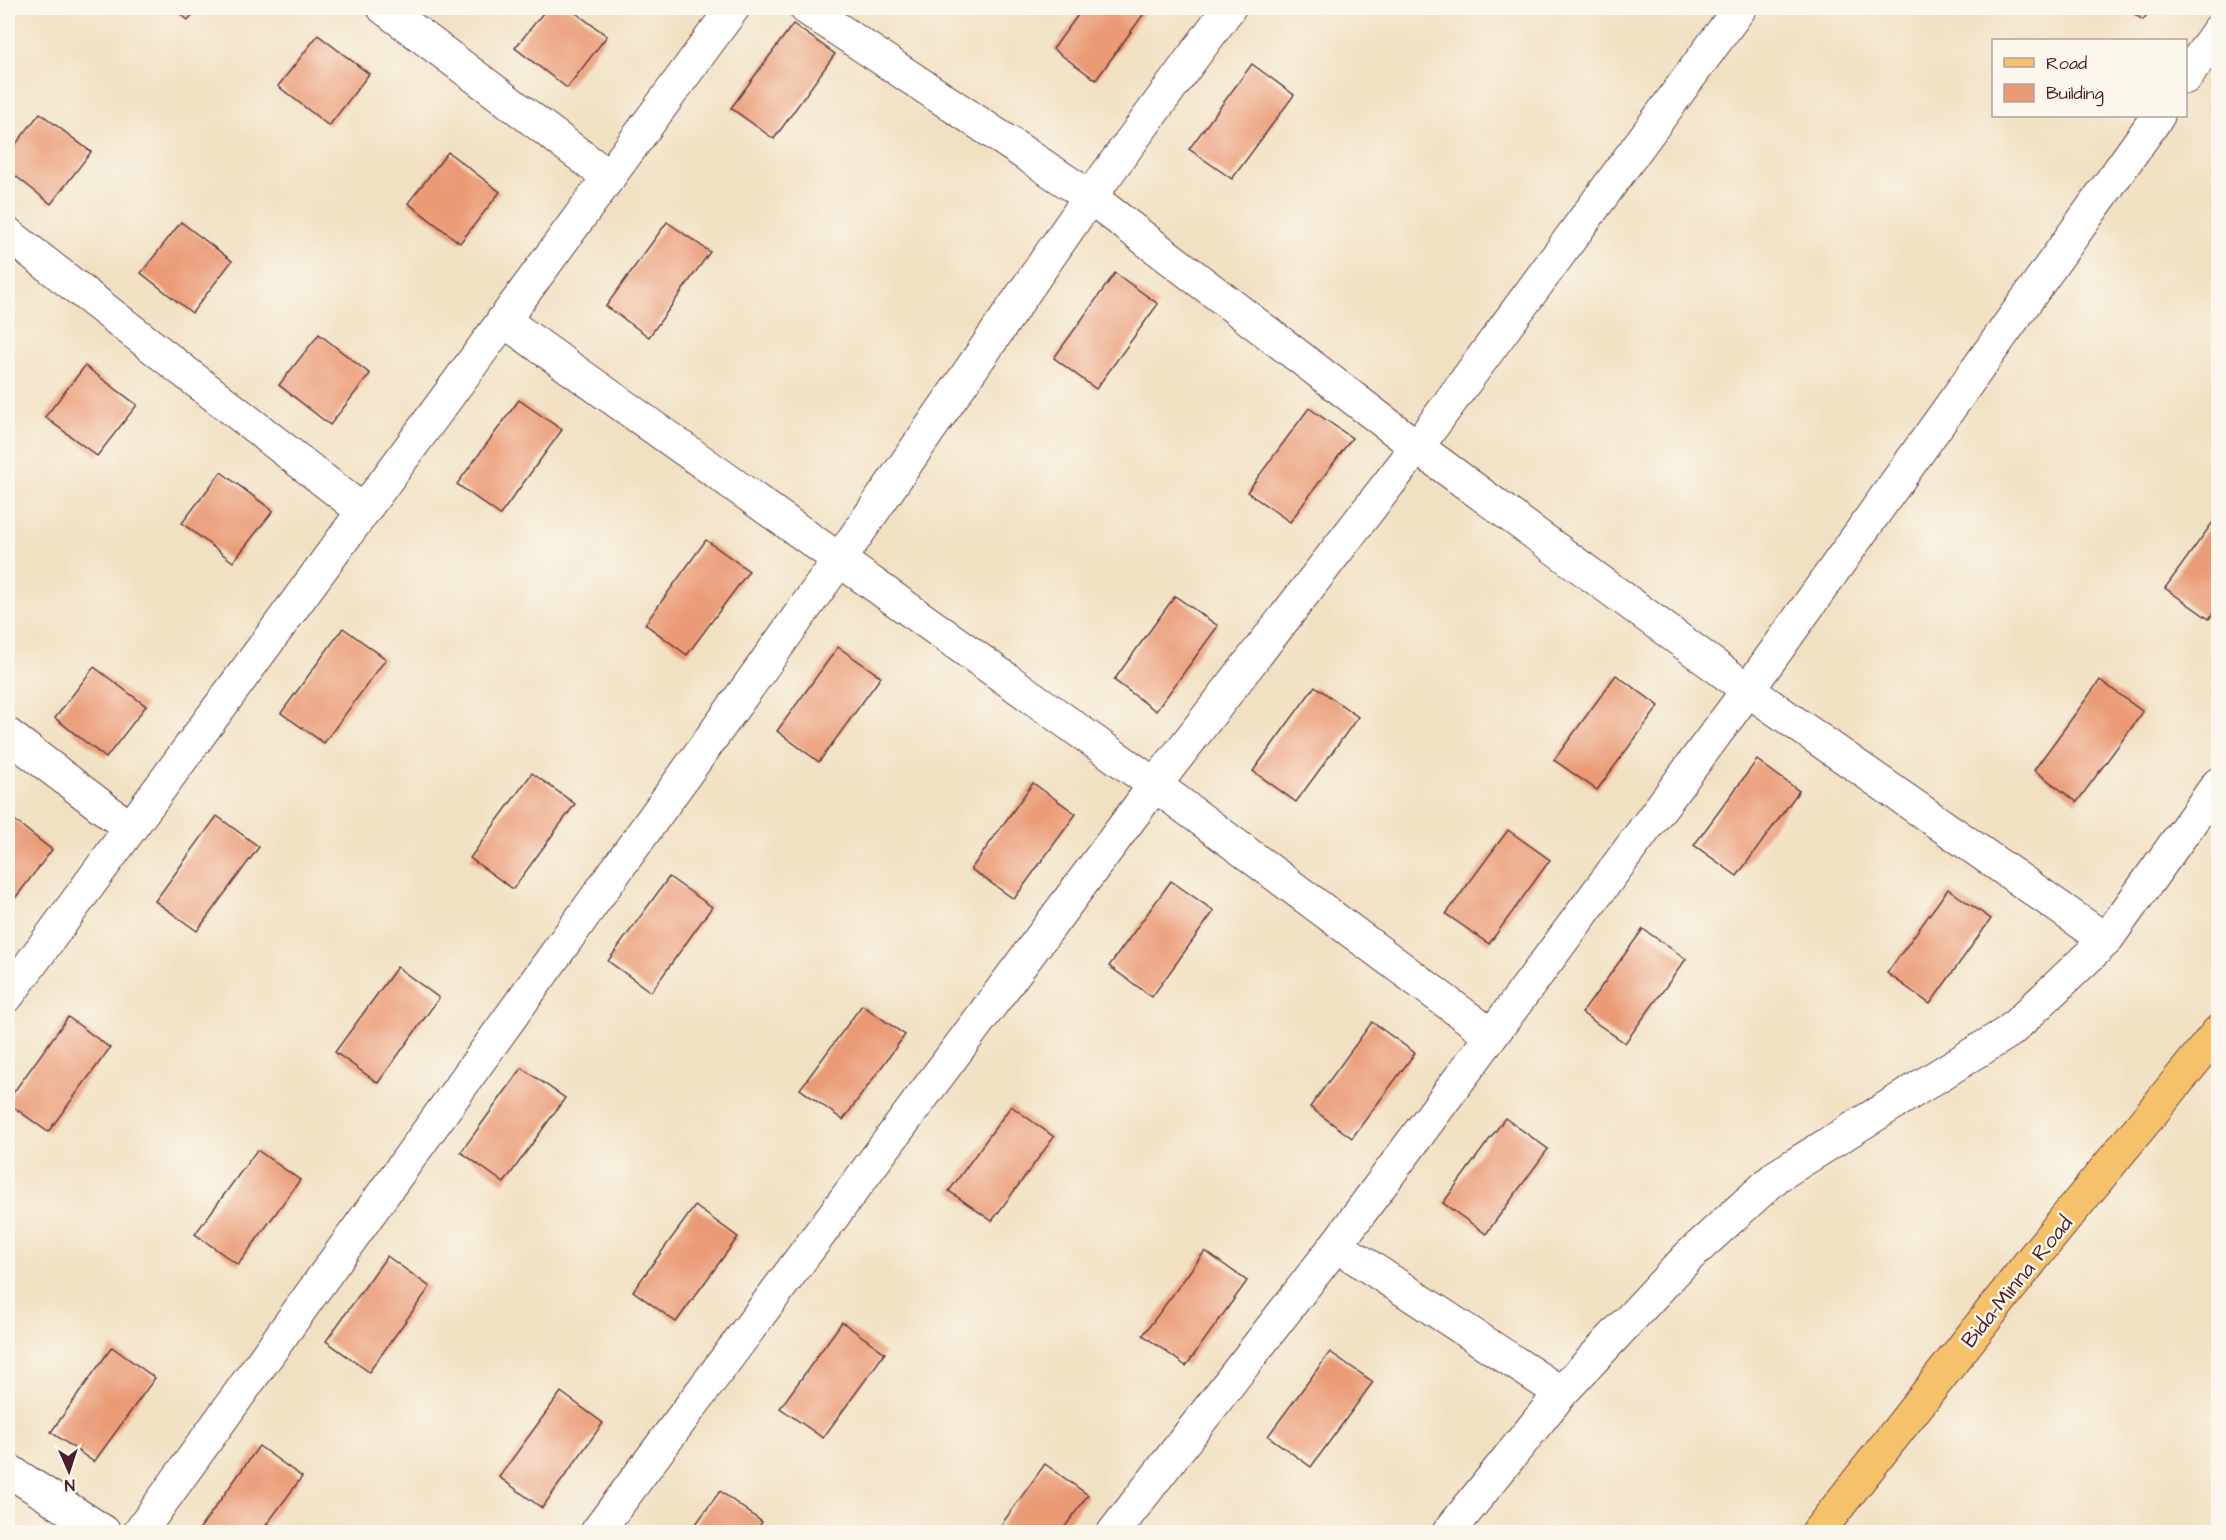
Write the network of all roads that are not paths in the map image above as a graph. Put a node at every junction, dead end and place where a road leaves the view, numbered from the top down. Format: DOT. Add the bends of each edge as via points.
graph roads {
  1 [pos="384,8"];
  2 [pos="733,8"];
  3 [pos="806,8"];
  4 [pos="1228,8"];
  5 [pos="1740,8"];
  6 [pos="2218,31"];
  7 [pos="2187,76"];
  8 [pos="2157,117"];
  9 [pos="609,177"];
  10 [pos="1090,197"];
  11 [pos="8,234"];
  12 [pos="503,320"];
  13 [pos="1417,447"];
  14 [pos="363,511"];
  15 [pos="840,560"];
  16 [pos="1748,690"];
  17 [pos="8,735"];
  18 [pos="2218,784"];
  19 [pos="1155,785"];
  20 [pos="130,828"];
  21 [pos="2106,940"];
  22 [pos="8,995"];
  23 [pos="2218,1032"];
  24 [pos="1491,1035"];
  25 [pos="1336,1245"];
  26 [pos="1561,1394"];
  27 [pos="8,1470"];
  28 [pos="104,1533"];
  29 [pos="140,1533"];
  30 [pos="597,1533"];
  31 [pos="1114,1533"];
  32 [pos="1449,1533"];
  33 [pos="1818,1533"];
  1 -- 9 [label="street"];
  2 -- 9 [label="street"];
  3 -- 10 [label="street"];
  4 -- 10 [label="street"];
  5 -- 13 [label="street"];
  6 -- 7 [label="street"];
  8 -- 16 [label="street"];
  9 -- 12 [label="street"];
  10 -- 13 [label="street"];
  10 -- 15 [label="street"];
  11 -- 14 [label="street"];
  12 -- 14 [label="street"];
  12 -- 15 [label="street"];
  13 -- 16 [label="street"];
  13 -- 19 [label="street"];
  14 -- 20 [label="street"];
  15 -- 19 [label="street"];
  15 -- 29 [label="street"];
  16 -- 21 [label="street"];
  16 -- 24 [label="street"];
  17 -- 20 [label="street"];
  18 -- 21 [label="street"];
  19 -- 24 [label="street"];
  19 -- 30 [label="street"];
  20 -- 22 [label="street"];
  21 -- 26 [label="street" via="2010,1031 1777,1176 1689,1256"];
  23 -- 33 [label="main road, Bida-Minna Road" via="2042,1247"];
  24 -- 25 [label="street"];
  25 -- 26 [label="street"];
  25 -- 31 [label="street"];
  26 -- 32 [label="street"];
  27 -- 28 [label="street"];
}
